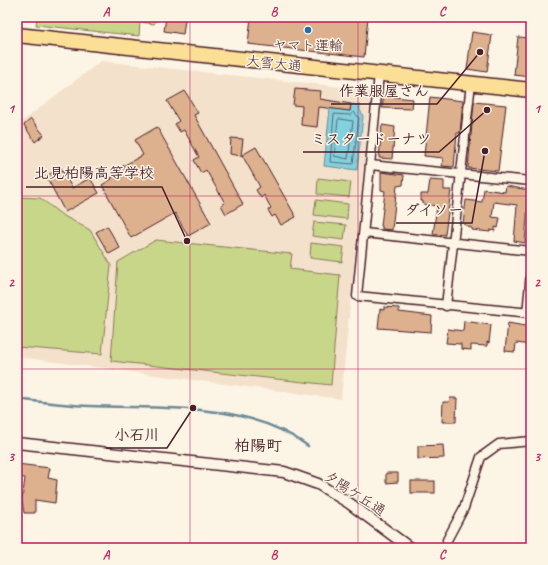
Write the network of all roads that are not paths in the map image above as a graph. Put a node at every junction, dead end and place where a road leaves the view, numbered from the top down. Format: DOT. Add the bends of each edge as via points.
graph roads {
  1 [pos="17,35"];
  2 [pos="379,74"];
  3 [pos="471,83"];
  4 [pos="531,90"];
  5 [pos="370,165"];
  6 [pos="461,173"];
  7 [pos="531,181"];
  8 [pos="364,232"];
  9 [pos="454,242"];
  10 [pos="531,251"];
  11 [pos="531,273"];
  12 [pos="446,306"];
  13 [pos="529,313"];
  14 [pos="531,441"];
  15 [pos="17,442"];
  16 [pos="446,540"];
  17 [pos="410,548"];
  1 -- 2 [label="highway, 大雪大通"];
  2 -- 3 [label="highway, 大雪大通"];
  2 -- 5 [label="street"];
  3 -- 4 [label="highway, 大雪大通"];
  3 -- 6 [label="street"];
  5 -- 6 [label="street"];
  5 -- 8 [label="street"];
  6 -- 7 [label="street"];
  6 -- 9 [label="street"];
  8 -- 9 [label="street"];
  8 -- 12 [label="street" via="357,296"];
  9 -- 10 [label="street"];
  9 -- 12 [label="street"];
  11 -- 13 [label="street"];
  12 -- 13 [label="street"];
  14 -- 16 [label="street" via="499,444 481,457 464,508"];
  15 -- 17 [label="street, 夕陽ケ丘通" via="284,472 318,484 349,503"];
}
